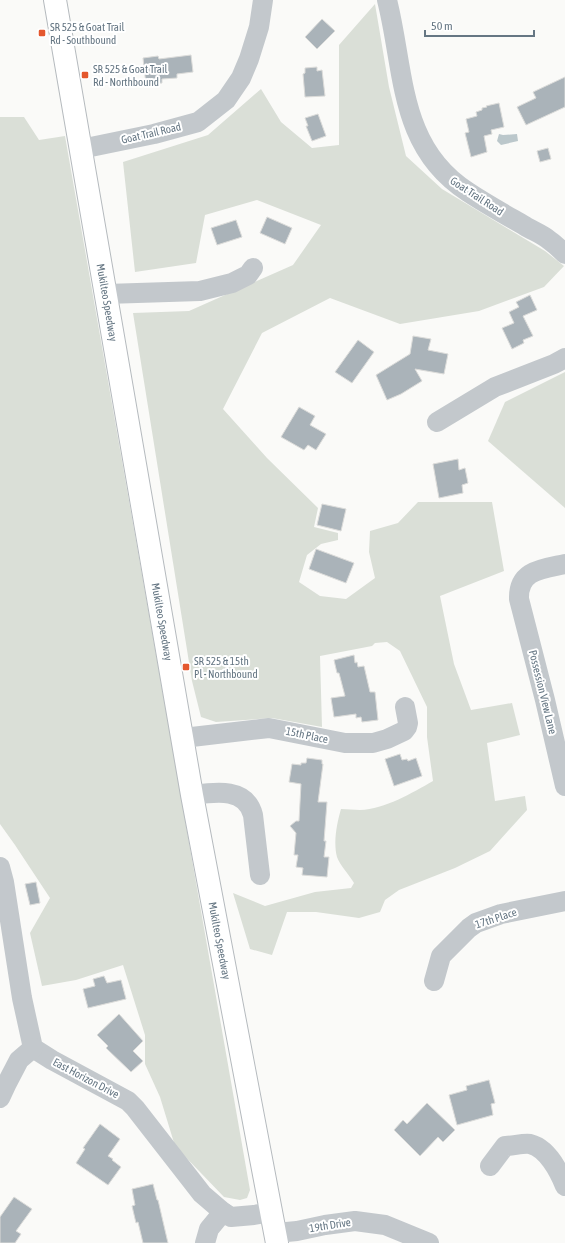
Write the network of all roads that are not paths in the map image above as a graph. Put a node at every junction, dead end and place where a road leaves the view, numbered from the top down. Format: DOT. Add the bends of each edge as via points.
graph roads {
  1 [pos="55,0"];
  2 [pos="263,0"];
  3 [pos="387,0"];
  4 [pos="81,149"];
  5 [pos="557,236"];
  6 [pos="565,254"];
  7 [pos="253,268"];
  8 [pos="106,294"];
  9 [pos="565,358"];
  10 [pos="437,422"];
  11 [pos="565,564"];
  12 [pos="405,707"];
  13 [pos="183,738"];
  14 [pos="565,786"];
  15 [pos="192,795"];
  16 [pos="0,867"];
  17 [pos="260,875"];
  18 [pos="565,901"];
  19 [pos="434,981"];
  20 [pos="32,1048"];
  21 [pos="0,1098"];
  22 [pos="490,1166"];
  23 [pos="565,1186"];
  24 [pos="223,1212"];
  25 [pos="272,1212"];
  26 [pos="276,1238"];
  27 [pos="205,1243"];
  28 [pos="429,1243"];
  1 -- 4 [label="main road, Mukilteo Speedway"];
  2 -- 4 [label="street, Goat Trail Road" via="250,59 226,100 198,122"];
  3 -- 5 [label="street, Goat Trail Road" via="409,109 419,137 432,159 452,182 467,192"];
  4 -- 8 [label="main road, Mukilteo Speedway"];
  5 -- 6 [label="street, Goat Trail Road"];
  7 -- 8 [label="street" via="232,283 200,291"];
  8 -- 13 [label="main road, Mukilteo Speedway"];
  9 -- 10 [label="street" via="495,387"];
  11 -- 14 [label="street, Possession View Lane" via="534,572 525,578 519,591"];
  12 -- 13 [label="street, 15th Place" via="408,724 404,731 373,743 345,743 269,728"];
  13 -- 15 [label="main road, Mukilteo Speedway"];
  15 -- 17 [label="street" via="230,793 239,796 251,807"];
  15 -- 25 [label="main road, Mukilteo Speedway"];
  16 -- 20 [label="street"];
  18 -- 19 [label="street, 17th Place" via="501,914 476,923 440,956"];
  20 -- 21 [label="street" via="19,1060"];
  20 -- 24 [label="street, East Horizon Drive" via="128,1101 202,1194"];
  22 -- 23 [label="street" via="506,1146 530,1144 543,1150 560,1173"];
  24 -- 25 [label="street" via="231,1216"];
  24 -- 27 [label="street" via="209,1229"];
  25 -- 26 [label="main road, Mukilteo Speedway"];
  26 -- 28 [label="street, 19th Drive" via="297,1231 355,1221 385,1225"];
}
